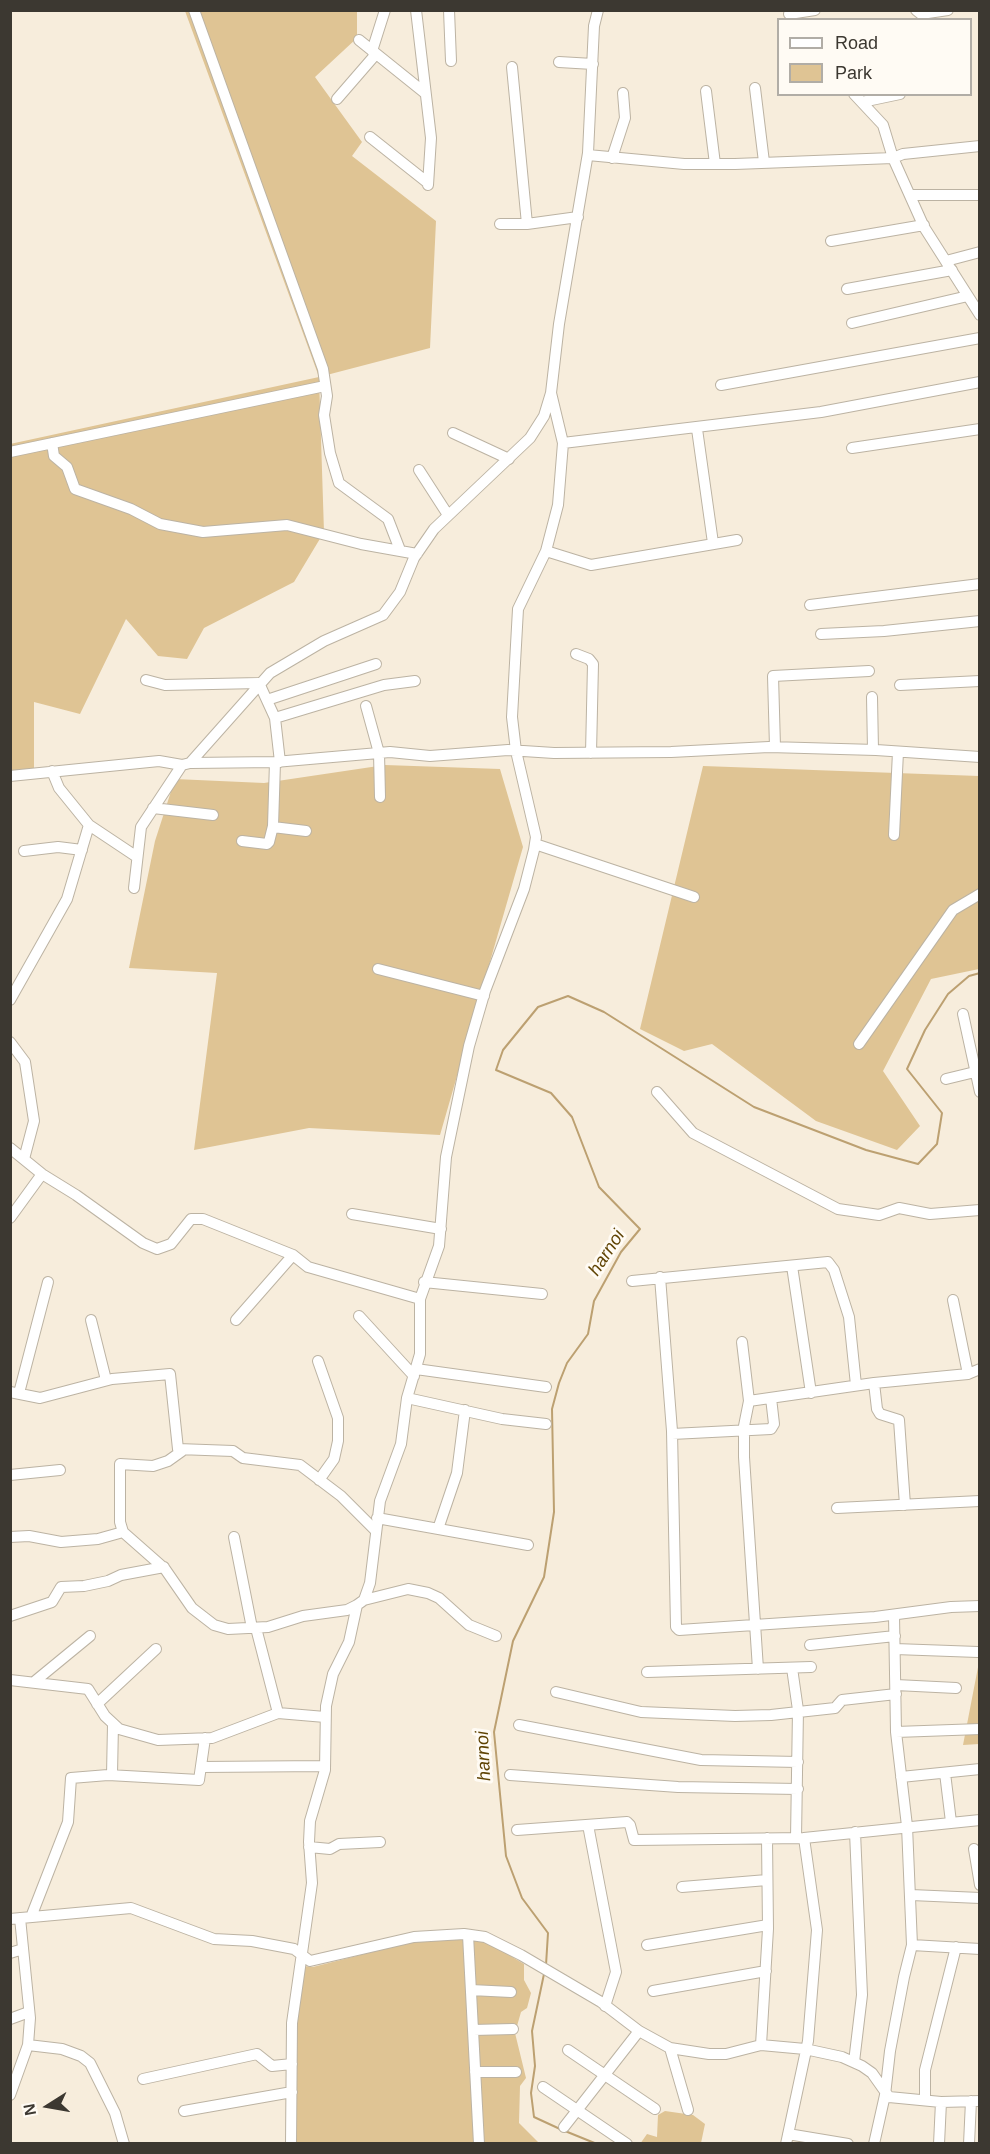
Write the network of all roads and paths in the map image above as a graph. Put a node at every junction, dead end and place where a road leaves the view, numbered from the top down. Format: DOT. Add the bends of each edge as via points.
graph roads {
  1 [pos="194,10"];
  2 [pos="385,10"];
  3 [pos="416,10"];
  4 [pos="449,10"];
  5 [pos="598,10"];
  6 [pos="815,10"];
  7 [pos="916,10"];
  8 [pos="948,10"];
  9 [pos="790,15"];
  10 [pos="359,40"];
  11 [pos="374,52"];
  12 [pos="451,61"];
  13 [pos="559,62"];
  14 [pos="593,64"];
  15 [pos="512,67"];
  16 [pos="755,88"];
  17 [pos="706,91"];
  18 [pos="425,93"];
  19 [pos="623,93"];
  20 [pos="879,96"];
  21 [pos="858,98"];
  22 [pos="337,99"];
  23 [pos="370,137"];
  24 [pos="980,146"];
  25 [pos="588,155"];
  26 [pos="612,158"];
  27 [pos="894,158"];
  28 [pos="764,162"];
  29 [pos="715,164"];
  30 [pos="911,195"];
  31 [pos="980,195"];
  32 [pos="578,217"];
  33 [pos="500,224"];
  34 [pos="527,224"];
  35 [pos="924,225"];
  36 [pos="831,241"];
  37 [pos="980,252"];
  38 [pos="949,266"];
  39 [pos="847,289"];
  40 [pos="968,296"];
  41 [pos="979,315"];
  42 [pos="852,323"];
  43 [pos="980,338"];
  44 [pos="980,382"];
  45 [pos="326,386"];
  46 [pos="721,386"];
  47 [pos="551,393"];
  48 [pos="697,429"];
  49 [pos="980,429"];
  50 [pos="453,434"];
  51 [pos="52,443"];
  52 [pos="563,443"];
  53 [pos="852,448"];
  54 [pos="10,452"];
  55 [pos="509,459"];
  56 [pos="419,470"];
  57 [pos="448,515"];
  58 [pos="737,540"];
  59 [pos="713,543"];
  60 [pos="400,550"];
  61 [pos="546,551"];
  62 [pos="417,554"];
  63 [pos="980,584"];
  64 [pos="810,605"];
  65 [pos="980,621"];
  66 [pos="821,634"];
  67 [pos="576,654"];
  68 [pos="376,664"];
  69 [pos="869,671"];
  70 [pos="146,680"];
  71 [pos="415,681"];
  72 [pos="980,681"];
  73 [pos="259,683"];
  74 [pos="900,685"];
  75 [pos="872,697"];
  76 [pos="267,700"];
  77 [pos="366,706"];
  78 [pos="275,718"];
  79 [pos="775,747"];
  80 [pos="873,750"];
  81 [pos="516,751"];
  82 [pos="898,752"];
  83 [pos="379,753"];
  84 [pos="591,753"];
  85 [pos="980,757"];
  86 [pos="278,762"];
  87 [pos="186,764"];
  88 [pos="52,771"];
  89 [pos="10,776"];
  90 [pos="380,797"];
  91 [pos="153,808"];
  92 [pos="213,815"];
  93 [pos="89,825"];
  94 [pos="273,827"];
  95 [pos="306,831"];
  96 [pos="894,835"];
  97 [pos="242,842"];
  98 [pos="535,844"];
  99 [pos="82,850"];
  100 [pos="24,851"];
  101 [pos="137,857"];
  102 [pos="134,888"];
  103 [pos="980,894"];
  104 [pos="694,897"];
  105 [pos="378,969"];
  106 [pos="484,996"];
  107 [pos="10,1000"];
  108 [pos="963,1014"];
  109 [pos="10,1042"];
  110 [pos="859,1044"];
  111 [pos="977,1072"];
  112 [pos="946,1079"];
  113 [pos="657,1092"];
  114 [pos="980,1092"];
  115 [pos="10,1148"];
  116 [pos="24,1159"];
  117 [pos="42,1174"];
  118 [pos="979,1212"];
  119 [pos="352,1214"];
  120 [pos="10,1218"];
  121 [pos="441,1229"];
  122 [pos="293,1255"];
  123 [pos="792,1266"];
  124 [pos="660,1278"];
  125 [pos="632,1281"];
  126 [pos="48,1282"];
  127 [pos="424,1282"];
  128 [pos="542,1294"];
  129 [pos="420,1299"];
  130 [pos="953,1300"];
  131 [pos="359,1316"];
  132 [pos="91,1320"];
  133 [pos="236,1320"];
  134 [pos="742,1342"];
  135 [pos="318,1361"];
  136 [pos="980,1369"];
  137 [pos="415,1373"];
  138 [pos="968,1374"];
  139 [pos="106,1380"];
  140 [pos="874,1383"];
  141 [pos="856,1385"];
  142 [pos="546,1387"];
  143 [pos="15,1392"];
  144 [pos="811,1393"];
  145 [pos="407,1398"];
  146 [pos="771,1398"];
  147 [pos="748,1401"];
  148 [pos="465,1410"];
  149 [pos="546,1424"];
  150 [pos="744,1431"];
  151 [pos="672,1434"];
  152 [pos="182,1451"];
  153 [pos="60,1470"];
  154 [pos="10,1475"];
  155 [pos="319,1480"];
  156 [pos="980,1501"];
  157 [pos="905,1505"];
  158 [pos="837,1508"];
  159 [pos="377,1518"];
  160 [pos="438,1528"];
  161 [pos="376,1531"];
  162 [pos="123,1532"];
  163 [pos="10,1537"];
  164 [pos="234,1537"];
  165 [pos="528,1545"];
  166 [pos="164,1567"];
  167 [pos="360,1603"];
  168 [pos="980,1606"];
  169 [pos="894,1615"];
  170 [pos="10,1616"];
  171 [pos="754,1625"];
  172 [pos="254,1628"];
  173 [pos="90,1636"];
  174 [pos="496,1636"];
  175 [pos="894,1636"];
  176 [pos="810,1645"];
  177 [pos="156,1649"];
  178 [pos="895,1649"];
  179 [pos="978,1652"];
  180 [pos="811,1667"];
  181 [pos="792,1668"];
  182 [pos="758,1669"];
  183 [pos="647,1672"];
  184 [pos="10,1680"];
  185 [pos="34,1682"];
  186 [pos="956,1688"];
  187 [pos="896,1689"];
  188 [pos="556,1692"];
  189 [pos="97,1704"];
  190 [pos="798,1710"];
  191 [pos="278,1713"];
  192 [pos="325,1717"];
  193 [pos="113,1724"];
  194 [pos="519,1725"];
  195 [pos="980,1729"];
  196 [pos="896,1732"];
  197 [pos="205,1738"];
  198 [pos="798,1762"];
  199 [pos="325,1766"];
  200 [pos="203,1767"];
  201 [pos="980,1769"];
  202 [pos="945,1773"];
  203 [pos="112,1775"];
  204 [pos="510,1775"];
  205 [pos="901,1777"];
  206 [pos="798,1790"];
  207 [pos="980,1820"];
  208 [pos="951,1822"];
  209 [pos="588,1825"];
  210 [pos="907,1826"];
  211 [pos="517,1830"];
  212 [pos="855,1832"];
  213 [pos="767,1838"];
  214 [pos="800,1838"];
  215 [pos="380,1842"];
  216 [pos="309,1847"];
  217 [pos="974,1849"];
  218 [pos="767,1880"];
  219 [pos="980,1885"];
  220 [pos="682,1887"];
  221 [pos="911,1895"];
  222 [pos="980,1898"];
  223 [pos="31,1917"];
  224 [pos="15,1918"];
  225 [pos="768,1926"];
  226 [pos="468,1935"];
  227 [pos="647,1945"];
  228 [pos="912,1945"];
  229 [pos="956,1947"];
  230 [pos="23,1949"];
  231 [pos="980,1949"];
  232 [pos="10,1953"];
  233 [pos="301,1956"];
  234 [pos="766,1971"];
  235 [pos="471,1990"];
  236 [pos="653,1991"];
  237 [pos="512,1992"];
  238 [pos="603,2004"];
  239 [pos="29,2012"];
  240 [pos="10,2019"];
  241 [pos="513,2029"];
  242 [pos="473,2030"];
  243 [pos="639,2031"];
  244 [pos="28,2045"];
  245 [pos="761,2045"];
  246 [pos="670,2048"];
  247 [pos="805,2049"];
  248 [pos="568,2050"];
  249 [pos="854,2062"];
  250 [pos="292,2064"];
  251 [pos="475,2072"];
  252 [pos="516,2072"];
  253 [pos="603,2074"];
  254 [pos="143,2079"];
  255 [pos="543,2087"];
  256 [pos="292,2092"];
  257 [pos="10,2095"];
  258 [pos="885,2095"];
  259 [pos="977,2099"];
  260 [pos="925,2100"];
  261 [pos="941,2102"];
  262 [pos="577,2109"];
  263 [pos="655,2109"];
  264 [pos="688,2110"];
  265 [pos="184,2111"];
  266 [pos="564,2127"];
  267 [pos="787,2139"];
  268 [pos="833,2143"];
  269 [pos="124,2144"];
  270 [pos="291,2144"];
  271 [pos="479,2144"];
  272 [pos="627,2144"];
  273 [pos="848,2144"];
  274 [pos="874,2144"];
  275 [pos="939,2144"];
  276 [pos="969,2144"];
  1 -- 45 [label="street" via="289,270"];
  2 -- 11 [label="street"];
  3 -- 18 [label="street"];
  4 -- 12 [label="street"];
  5 -- 14 [label="street"];
  6 -- 9 [label="street"];
  7 -- 8 [label="street" via="921,14"];
  10 -- 11 [label="street"];
  11 -- 18 [label="street"];
  11 -- 22 [label="street"];
  13 -- 14 [label="street"];
  14 -- 25 [label="street"];
  15 -- 34 [label="street"];
  16 -- 28 [label="street"];
  17 -- 29 [label="street"];
  18 -- 23 [label="street" via="431,138 428,184"];
  19 -- 26 [label="street" via="625,118"];
  20 -- 21 [label="street"];
  21 -- 27 [label="street" via="884,125"];
  24 -- 27 [label="street"];
  25 -- 26 [label="street"];
  25 -- 32 [label="street"];
  26 -- 29 [label="street"];
  27 -- 28 [label="street"];
  27 -- 30 [label="street"];
  28 -- 29 [label="street"];
  30 -- 31 [label="street"];
  30 -- 35 [label="street"];
  32 -- 34 [label="street"];
  32 -- 47 [label="street"];
  33 -- 34 [label="street"];
  35 -- 36 [label="street"];
  35 -- 38 [label="street"];
  37 -- 38 [label="street"];
  38 -- 39 [label="street"];
  38 -- 40 [label="street"];
  40 -- 41 [label="street"];
  40 -- 42 [label="street"];
  43 -- 46 [label="street"];
  44 -- 48 [label="street" via="821,412"];
  45 -- 51 [label="street"];
  45 -- 60 [label="street" via="324,415 339,483 388,519"];
  47 -- 52 [label="street"];
  47 -- 55 [label="street" via="537,429"];
  48 -- 52 [label="street"];
  48 -- 59 [label="street"];
  49 -- 53 [label="street"];
  50 -- 55 [label="street"];
  51 -- 54 [label="street"];
  51 -- 60 [label="street" via="54,456 67,467 75,489 132,509 160,524 203,532 287,525"];
  52 -- 61 [label="street" via="558,505"];
  55 -- 57 [label="street"];
  56 -- 57 [label="street"];
  57 -- 62 [label="street"];
  58 -- 59 [label="street"];
  59 -- 61 [label="street" via="591,565"];
  60 -- 62 [label="street"];
  61 -- 81 [label="street" via="518,609 512,717"];
  62 -- 73 [label="street" via="400,592 383,615 304,651"];
  63 -- 64 [label="street"];
  65 -- 66 [label="street"];
  67 -- 84 [label="street" via="592,664"];
  68 -- 76 [label="street"];
  69 -- 79 [label="street" via="773,676"];
  70 -- 73 [label="street" via="165,685"];
  71 -- 78 [label="street" via="384,685"];
  72 -- 74 [label="street"];
  73 -- 76 [label="street"];
  73 -- 87 [label="street" via="229,722"];
  75 -- 80 [label="street"];
  76 -- 78 [label="street"];
  77 -- 83 [label="street"];
  78 -- 86 [label="street"];
  79 -- 80 [label="street"];
  79 -- 84 [label="street"];
  80 -- 82 [label="street"];
  81 -- 83 [label="street" via="430,756"];
  81 -- 84 [label="street"];
  81 -- 98 [label="street"];
  82 -- 85 [label="street"];
  82 -- 96 [label="street"];
  83 -- 86 [label="street"];
  83 -- 90 [label="street"];
  86 -- 87 [label="street"];
  86 -- 94 [label="street"];
  87 -- 88 [label="street" via="159,761"];
  87 -- 91 [label="street"];
  88 -- 89 [label="street"];
  88 -- 93 [label="street" via="59,788"];
  91 -- 92 [label="street"];
  91 -- 101 [label="street" via="141,827"];
  93 -- 99 [label="street"];
  93 -- 101 [label="street"];
  94 -- 95 [label="street"];
  94 -- 97 [label="street" via="267,844"];
  98 -- 104 [label="street"];
  98 -- 106 [label="street" via="524,890"];
  99 -- 100 [label="street" via="58,847"];
  99 -- 107 [label="street" via="67,899"];
  101 -- 102 [label="street"];
  103 -- 110 [label="street" via="953,910"];
  105 -- 106 [label="street"];
  106 -- 121 [label="street" via="448,1146"];
  108 -- 111 [label="street"];
  109 -- 116 [label="street" via="25,1062 34,1122"];
  111 -- 112 [label="street"];
  111 -- 114 [label="street"];
  113 -- 118 [label="street" via="693,1132 838,1209 872,1215 898,1208 930,1214"];
  115 -- 116 [label="street"];
  116 -- 117 [label="street"];
  117 -- 120 [label="street"];
  117 -- 122 [label="street" via="156,1249 171,1244 195,1218"];
  119 -- 121 [label="street"];
  121 -- 127 [label="street" via="439,1246"];
  122 -- 129 [label="street" via="308,1266"];
  122 -- 133 [label="street"];
  123 -- 124 [label="street"];
  123 -- 141 [label="street" via="831,1264 849,1317"];
  123 -- 144 [label="street"];
  124 -- 125 [label="street"];
  124 -- 151 [label="street"];
  126 -- 143 [label="street"];
  127 -- 128 [label="street"];
  127 -- 129 [label="street"];
  129 -- 137 [label="street" via="420,1354"];
  130 -- 138 [label="street"];
  131 -- 137 [label="street"];
  132 -- 139 [label="street"];
  134 -- 147 [label="street"];
  135 -- 155 [label="street" via="338,1418 334,1459"];
  136 -- 138 [label="street"];
  137 -- 142 [label="street"];
  137 -- 145 [label="street"];
  138 -- 140 [label="street"];
  139 -- 143 [label="street" via="40,1398"];
  139 -- 152 [label="street" via="170,1374 178,1449"];
  140 -- 141 [label="street"];
  140 -- 157 [label="street" via="880,1414 899,1420"];
  141 -- 144 [label="street"];
  144 -- 146 [label="street"];
  145 -- 148 [label="street"];
  145 -- 159 [label="street" via="401,1443"];
  146 -- 147 [label="street"];
  146 -- 150 [label="street" via="771,1429"];
  147 -- 150 [label="street"];
  148 -- 149 [label="street"];
  148 -- 160 [label="street" via="457,1473"];
  150 -- 151 [label="street"];
  150 -- 171 [label="street"];
  151 -- 171 [label="street" via="676,1627 679,1630"];
  152 -- 155 [label="street" via="233,1451 243,1458 300,1465"];
  152 -- 162 [label="street" via="153,1466 120,1464"];
  153 -- 154 [label="street"];
  155 -- 161 [label="street"];
  156 -- 157 [label="street"];
  157 -- 158 [label="street"];
  159 -- 160 [label="street"];
  159 -- 161 [label="street"];
  160 -- 165 [label="street"];
  161 -- 167 [label="street" via="370,1583"];
  162 -- 163 [label="street" via="61,1542"];
  162 -- 166 [label="street"];
  164 -- 172 [label="street"];
  166 -- 170 [label="street" via="84,1586 61,1587 52,1602"];
  166 -- 172 [label="street" via="192,1608 214,1625"];
  167 -- 172 [label="street" via="347,1610"];
  167 -- 174 [label="street" via="408,1590 428,1593 469,1625"];
  167 -- 192 [label="street" via="349,1642 333,1674"];
  168 -- 169 [label="street"];
  169 -- 171 [label="street"];
  169 -- 175 [label="street"];
  171 -- 182 [label="street"];
  172 -- 191 [label="street"];
  173 -- 185 [label="street"];
  175 -- 176 [label="street"];
  175 -- 178 [label="street"];
  177 -- 189 [label="street"];
  178 -- 179 [label="street"];
  178 -- 187 [label="street"];
  180 -- 181 [label="street"];
  181 -- 182 [label="street"];
  181 -- 190 [label="street"];
  182 -- 183 [label="street"];
  184 -- 185 [label="street"];
  185 -- 189 [label="street" via="88,1689"];
  186 -- 187 [label="street"];
  187 -- 190 [label="street" via="842,1700 835,1708"];
  187 -- 196 [label="street"];
  188 -- 190 [label="street" via="640,1712 675,1715 771,1715"];
  189 -- 193 [label="street"];
  190 -- 198 [label="street"];
  191 -- 192 [label="street"];
  191 -- 197 [label="street"];
  192 -- 199 [label="street"];
  193 -- 197 [label="street" via="158,1740"];
  193 -- 203 [label="street"];
  194 -- 198 [label="street" via="701,1760"];
  195 -- 196 [label="street"];
  196 -- 205 [label="street"];
  197 -- 200 [label="street"];
  198 -- 206 [label="street"];
  199 -- 200 [label="street"];
  199 -- 216 [label="street" via="312,1812"];
  200 -- 203 [label="street" via="199,1780"];
  201 -- 202 [label="street"];
  202 -- 205 [label="street"];
  202 -- 208 [label="street"];
  203 -- 223 [label="street" via="71,1778 68,1822"];
  204 -- 206 [label="street" via="678,1787"];
  205 -- 210 [label="street"];
  206 -- 214 [label="street"];
  207 -- 208 [label="street"];
  208 -- 210 [label="street"];
  209 -- 211 [label="street"];
  209 -- 213 [label="street" via="627,1822 633,1840"];
  209 -- 238 [label="street" via="616,1972"];
  210 -- 212 [label="street"];
  210 -- 221 [label="street"];
  212 -- 214 [label="street"];
  212 -- 249 [label="street" via="862,1995"];
  213 -- 214 [label="street"];
  213 -- 218 [label="street"];
  214 -- 247 [label="street" via="818,1930"];
  215 -- 216 [label="street" via="339,1844 330,1849"];
  216 -- 233 [label="street" via="312,1883"];
  217 -- 219 [label="street"];
  218 -- 220 [label="street"];
  218 -- 225 [label="street"];
  221 -- 222 [label="street"];
  221 -- 228 [label="street"];
  223 -- 224 [label="street"];
  223 -- 233 [label="street" via="131,1908 214,1939 280,1946 294,1949"];
  224 -- 230 [label="street"];
  225 -- 227 [label="street"];
  225 -- 234 [label="street"];
  226 -- 233 [label="street" via="414,1937 330,1959 310,1961"];
  226 -- 235 [label="street"];
  226 -- 238 [label="street" via="485,1937 521,1954"];
  228 -- 229 [label="street"];
  228 -- 258 [label="street"];
  229 -- 231 [label="street"];
  229 -- 260 [label="street" via="925,2070"];
  230 -- 232 [label="street"];
  230 -- 239 [label="street"];
  233 -- 250 [label="street" via="292,2023"];
  234 -- 236 [label="street"];
  234 -- 245 [label="street"];
  235 -- 237 [label="street"];
  235 -- 242 [label="street"];
  238 -- 243 [label="street"];
  239 -- 240 [label="street"];
  239 -- 244 [label="street"];
  241 -- 242 [label="street"];
  242 -- 251 [label="street"];
  243 -- 246 [label="street"];
  243 -- 253 [label="street"];
  244 -- 257 [label="street"];
  244 -- 269 [label="street" via="62,2049 90,2063 115,2113"];
  245 -- 246 [label="street" via="726,2054 696,2054"];
  245 -- 247 [label="street"];
  246 -- 264 [label="street"];
  247 -- 249 [label="street"];
  247 -- 267 [label="street"];
  248 -- 253 [label="street"];
  249 -- 258 [label="street" via="872,2073"];
  250 -- 254 [label="street" via="272,2066 257,2054"];
  250 -- 256 [label="street"];
  251 -- 252 [label="street"];
  251 -- 271 [label="street"];
  253 -- 262 [label="street"];
  253 -- 263 [label="street"];
  255 -- 262 [label="street"];
  256 -- 265 [label="street"];
  256 -- 270 [label="street"];
  258 -- 260 [label="street"];
  258 -- 274 [label="street"];
  259 -- 261 [label="street"];
  259 -- 276 [label="street"];
  260 -- 261 [label="street"];
  261 -- 275 [label="street"];
  262 -- 266 [label="street"];
  262 -- 272 [label="street"];
  267 -- 268 [label="street"];
  268 -- 273 [label="street"];
}
